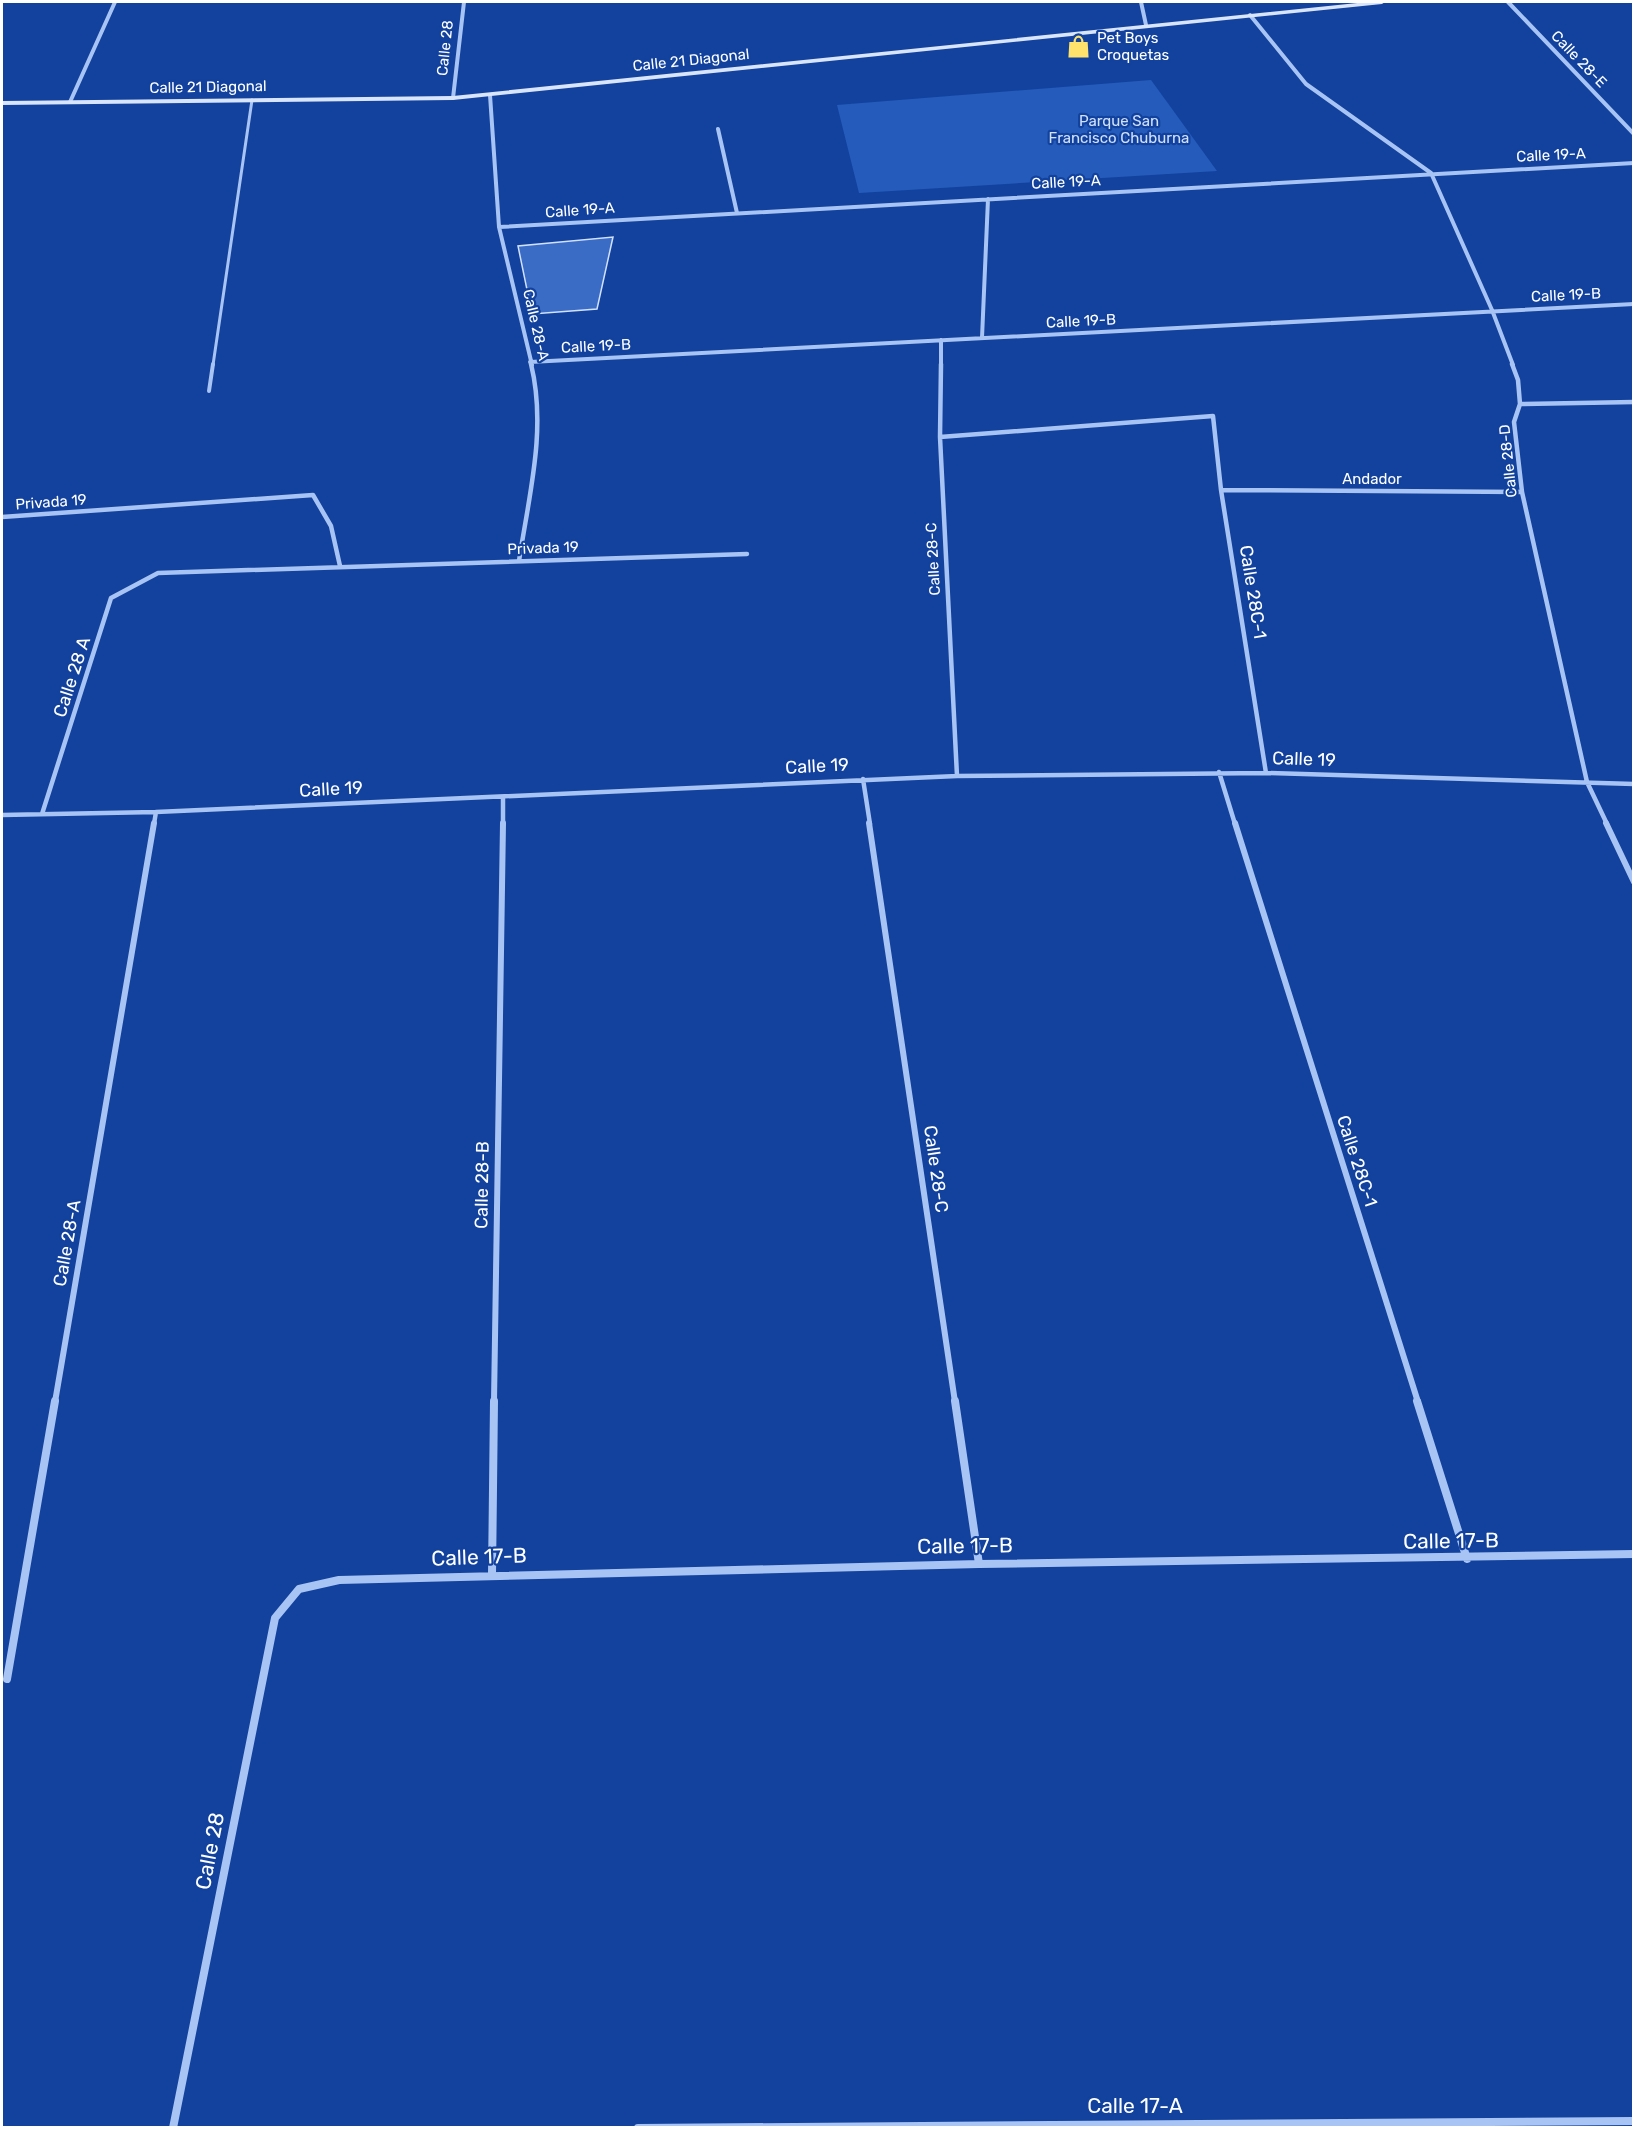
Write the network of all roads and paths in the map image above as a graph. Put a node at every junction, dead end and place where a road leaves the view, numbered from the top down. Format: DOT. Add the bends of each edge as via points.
graph roads {
  1 [pos="115,2"];
  2 [pos="464,2"];
  3 [pos="1140,2"];
  4 [pos="1382,2"];
  5 [pos="1508,2"];
  6 [pos="1250,15"];
  7 [pos="1146,25"];
  8 [pos="490,95"];
  9 [pos="453,98"];
  10 [pos="252,100"];
  11 [pos="70,102"];
  12 [pos="2,103"];
  13 [pos="718,129"];
  14 [pos="1634,134"];
  15 [pos="1634,163"];
  16 [pos="1431,173"];
  17 [pos="988,199"];
  18 [pos="737,213"];
  19 [pos="499,227"];
  20 [pos="1634,304"];
  21 [pos="1492,310"];
  22 [pos="981,338"];
  23 [pos="941,340"];
  24 [pos="530,362"];
  25 [pos="209,391"];
  26 [pos="1634,402"];
  27 [pos="1520,404"];
  28 [pos="940,437"];
  29 [pos="1221,490"];
  30 [pos="1522,492"];
  31 [pos="2,517"];
  32 [pos="747,554"];
  33 [pos="519,561"];
  34 [pos="340,566"];
  35 [pos="158,573"];
  36 [pos="1219,772"];
  37 [pos="1266,773"];
  38 [pos="957,776"];
  39 [pos="863,779"];
  40 [pos="1587,782"];
  41 [pos="1634,784"];
  42 [pos="503,797"];
  43 [pos="156,812"];
  44 [pos="42,814"];
  45 [pos="2,815"];
  46 [pos="1634,882"];
  47 [pos="1634,1554"];
  48 [pos="1467,1559"];
  49 [pos="979,1564"];
  50 [pos="492,1575"];
  51 [pos="299,1589"];
  52 [pos="7,1679"];
  53 [pos="1634,2121"];
  54 [pos="172,2127"];
  55 [pos="638,2127"];
  1 -- 11 [label="street"];
  2 -- 9 [label="street, Calle 28"];
  3 -- 7 [label="street"];
  4 -- 6 [label="main road, Calle 21 Diagonal"];
  5 -- 14 [label="street, Calle 28-E"];
  6 -- 7 [label="main road, Calle 21 Diagonal"];
  6 -- 16 [label="street" via="1306,84"];
  7 -- 8 [label="main road, Calle 21 Diagonal"];
  8 -- 9 [label="main road, Calle 21 Diagonal"];
  8 -- 19 [label="street, Calle 28-A"];
  9 -- 10 [label="main road, Calle 21 Diagonal"];
  10 -- 11 [label="main road, Calle 21 Diagonal"];
  10 -- 25 [label="lane"];
  11 -- 12 [label="main road, Calle 21 Diagonal"];
  13 -- 18 [label="street"];
  15 -- 16 [label="street, Calle 19-A"];
  16 -- 17 [label="street, Calle 19-A"];
  16 -- 21 [label="street, Calle 28-D"];
  17 -- 18 [label="street, Calle 19-A"];
  17 -- 22 [label="street"];
  18 -- 19 [label="street, Calle 19-A"];
  19 -- 24 [label="street, Calle 28-A"];
  20 -- 21 [label="street, Calle 19-B"];
  21 -- 22 [label="street, Calle 19-B"];
  21 -- 27 [label="street, Calle 28-D" via="1518,380"];
  22 -- 23 [label="street, Calle 19-B"];
  23 -- 24 [label="street, Calle 19-B"];
  23 -- 28 [label="street, Calle 28-C"];
  24 -- 33 [label="street, Calle 28-A" via="538,392 539,431"];
  26 -- 27 [label="street"];
  27 -- 30 [label="street, Calle 28-D" via="1514,422"];
  28 -- 29 [label="street, Calle 28C-1" via="1213,416"];
  28 -- 38 [label="street, Calle 28-C"];
  29 -- 30 [label="street, Andador"];
  29 -- 37 [label="street, Calle 28C-1"];
  30 -- 40 [label="street, Calle 28-D"];
  31 -- 34 [label="street, Privada 19" via="313,495 331,526"];
  32 -- 33 [label="street, Privada 19"];
  33 -- 34 [label="street, Privada 19"];
  34 -- 35 [label="street, Privada 19"];
  35 -- 44 [label="street, Calle 28 A" via="111,598"];
  36 -- 37 [label="street, Calle 19"];
  36 -- 38 [label="street, Calle 19"];
  36 -- 48 [label="street, Calle 28C-1"];
  37 -- 40 [label="street, Calle 19"];
  38 -- 39 [label="street, Calle 19"];
  39 -- 42 [label="street, Calle 19"];
  39 -- 49 [label="street, Calle 28-C"];
  40 -- 41 [label="street, Calle 19"];
  40 -- 46 [label="street, Calle 28-D"];
  42 -- 43 [label="street, Calle 19"];
  42 -- 50 [label="street, Calle 28-B"];
  43 -- 44 [label="street, Calle 19"];
  43 -- 52 [label="street, Calle 28-A"];
  44 -- 45 [label="street, Calle 19"];
  47 -- 48 [label="street, Calle 17-B"];
  48 -- 49 [label="street, Calle 17-B"];
  49 -- 50 [label="street, Calle 17-B"];
  50 -- 51 [label="street, Calle 17-B" via="339,1580"];
  51 -- 54 [label="street, Calle 28" via="275,1618"];
  53 -- 55 [label="street, Calle 17-A"];
}
